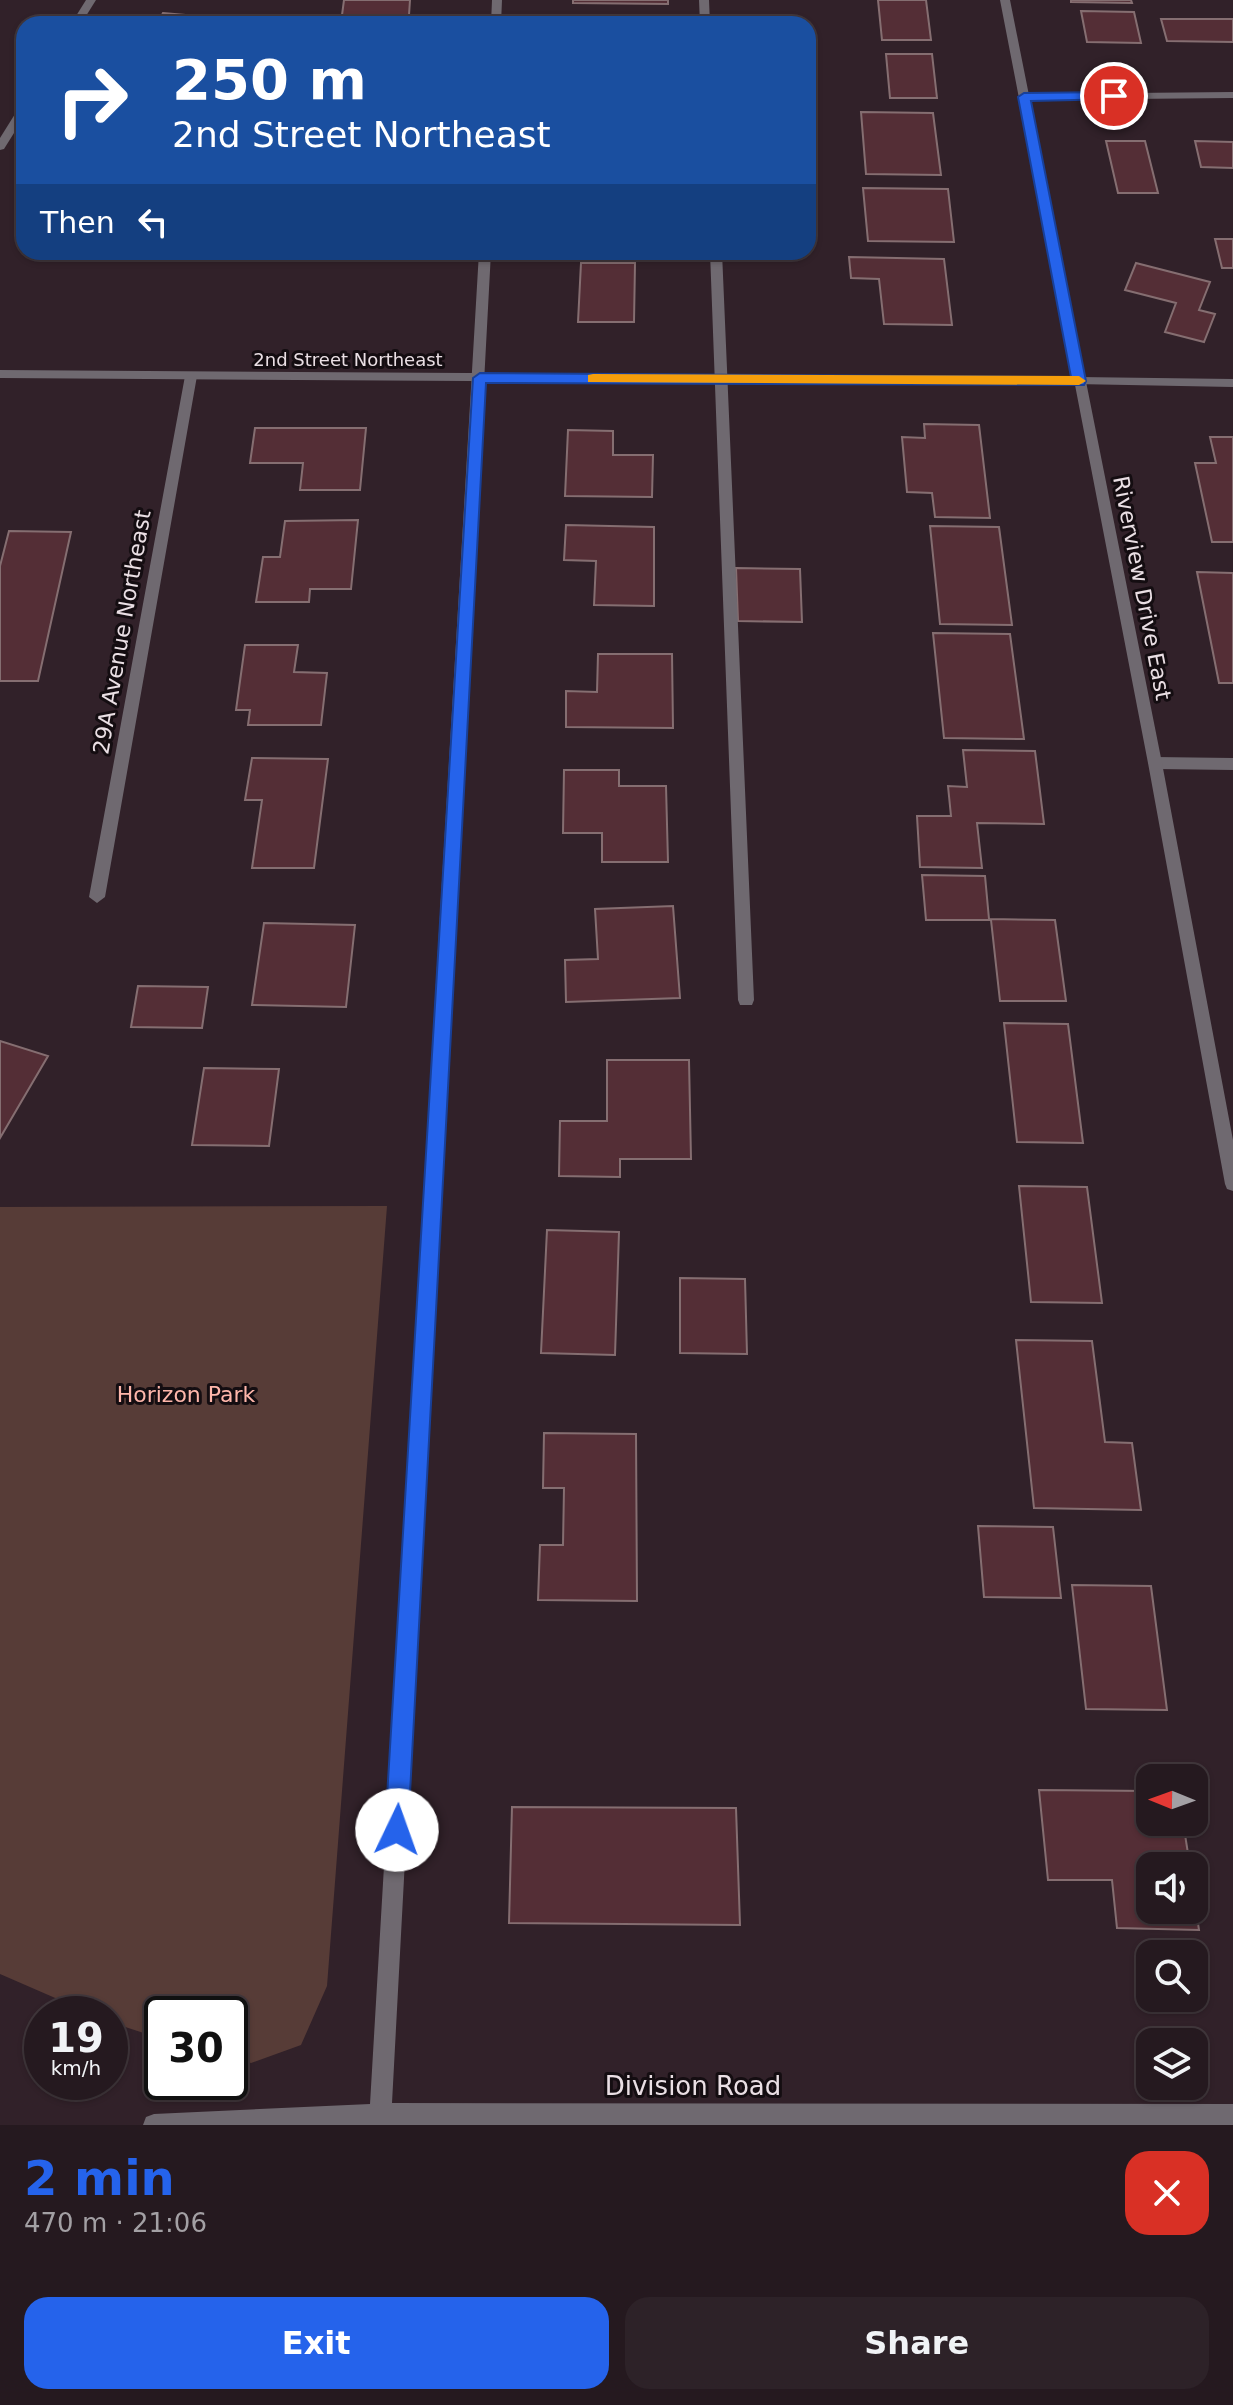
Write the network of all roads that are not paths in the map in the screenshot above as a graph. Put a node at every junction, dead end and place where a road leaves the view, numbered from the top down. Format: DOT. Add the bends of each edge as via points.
graph roads {
  1 [pos="1005,0"];
  2 [pos="1233,95"];
  3 [pos="1024,97"];
  4 [pos="16,121"];
  5 [pos="0,147"];
  6 [pos="485,260"];
  7 [pos="716,260"];
  8 [pos="0,374"];
  9 [pos="191,376"];
  10 [pos="480,378"];
  11 [pos="722,379"];
  12 [pos="1079,381"];
  13 [pos="1233,383"];
  14 [pos="1155,763"];
  15 [pos="1233,764"];
  16 [pos="97,897"];
  17 [pos="746,1000"];
  18 [pos="1233,1184"];
  19 [pos="1233,2115"];
  20 [pos="380,2119"];
  21 [pos="154,2125"];
  1 -- 3 [label="street, Riverview Drive East"];
  2 -- 3 [label="street"];
  3 -- 12 [label="street, Riverview Drive East"];
  4 -- 5 [label="street"];
  6 -- 10 [label="street"];
  7 -- 11 [label="street"];
  8 -- 9 [label="street, 2nd Street Northeast"];
  9 -- 10 [label="street, 2nd Street Northeast"];
  9 -- 16 [label="street, 29A Avenue Northeast"];
  10 -- 11 [label="street, 2nd Street Northeast"];
  10 -- 20 [label="street"];
  11 -- 12 [label="street, 2nd Street Northeast"];
  11 -- 17 [label="street"];
  12 -- 13 [label="street, 2nd Street Northeast"];
  12 -- 14 [label="street, Riverview Drive East"];
  14 -- 15 [label="street"];
  14 -- 18 [label="street, Riverview Drive East"];
  19 -- 20 [label="street, Division Road"];
  20 -- 21 [label="street, Division Road"];
}
